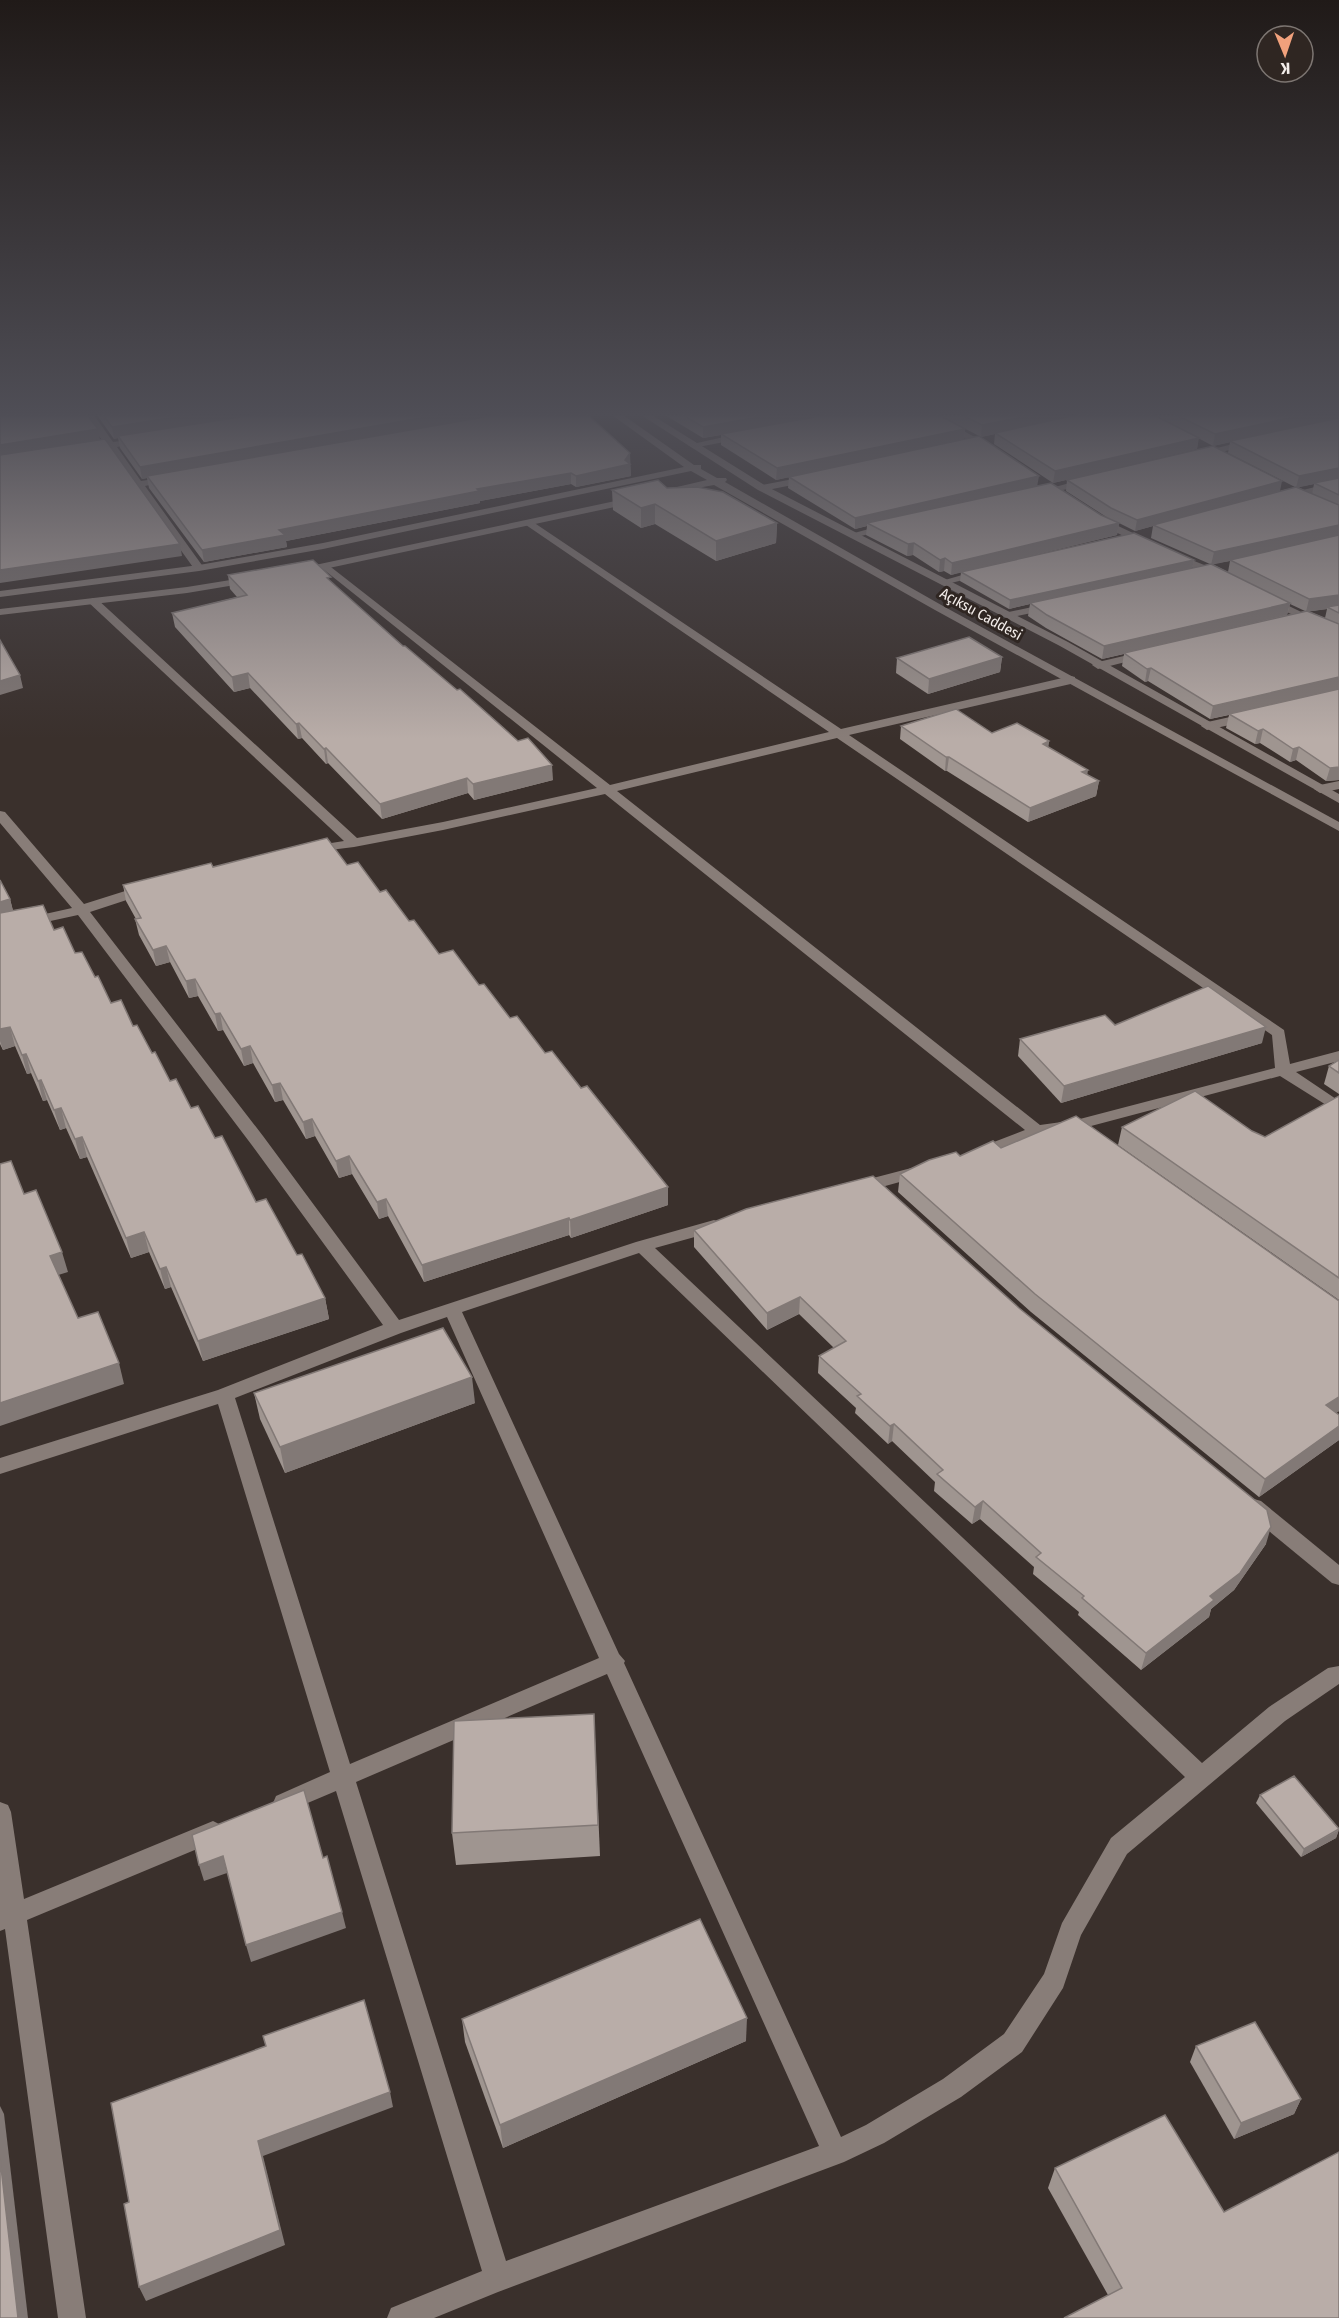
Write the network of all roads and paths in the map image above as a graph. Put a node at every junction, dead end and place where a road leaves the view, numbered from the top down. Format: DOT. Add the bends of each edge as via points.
graph roads {
  1 [pos="167,523"];
  2 [pos="431,523"];
  3 [pos="530,523"];
  4 [pos="790,523"];
  5 [pos="829,523"];
  6 [pos="1104,523"];
  7 [pos="897,525"];
  8 [pos="1154,531"];
  9 [pos="852,535"];
  10 [pos="1127,539"];
  11 [pos="327,567"];
  12 [pos="199,568"];
  13 [pos="999,569"];
  14 [pos="1219,571"];
  15 [pos="292,573"];
  16 [pos="1192,576"];
  17 [pos="257,579"];
  18 [pos="1232,581"];
  19 [pos="943,582"];
  20 [pos="0,594"];
  21 [pos="1261,595"];
  22 [pos="93,601"];
  23 [pos="1062,603"];
  24 [pos="0,612"];
  25 [pos="1328,614"];
  26 [pos="1008,615"];
  27 [pos="1306,617"];
  28 [pos="1283,623"];
  29 [pos="1339,634"];
  30 [pos="1156,652"];
  31 [pos="1098,665"];
  32 [pos="1071,680"];
  33 [pos="1262,713"];
  34 [pos="1207,726"];
  35 [pos="837,734"];
  36 [pos="1339,785"];
  37 [pos="1320,789"];
  38 [pos="610,790"];
  39 [pos="1339,799"];
  40 [pos="0,815"];
  41 [pos="1339,826"];
  42 [pos="354,843"];
  43 [pos="301,851"];
  44 [pos="163,885"];
  45 [pos="81,910"];
  46 [pos="0,928"];
  47 [pos="1339,1056"];
  48 [pos="1283,1071"];
  49 [pos="1339,1108"];
  50 [pos="1076,1125"];
  51 [pos="1036,1131"];
  52 [pos="1095,1138"];
  53 [pos="963,1160"];
  54 [pos="941,1165"];
  55 [pos="875,1183"];
  56 [pos="842,1192"];
  57 [pos="893,1199"];
  58 [pos="731,1222"];
  59 [pos="642,1246"];
  60 [pos="452,1309"];
  61 [pos="394,1328"];
  62 [pos="225,1395"];
  63 [pos="0,1466"];
  64 [pos="1237,1494"];
  65 [pos="1339,1577"];
  66 [pos="614,1661"];
  67 [pos="1338,1673"];
  68 [pos="1201,1777"];
  69 [pos="342,1779"];
  70 [pos="266,1810"];
  71 [pos="0,1812"];
  72 [pos="233,1824"];
  73 [pos="7,1917"];
  74 [pos="835,2153"];
  75 [pos="498,2278"];
  76 [pos="72,2318"];
  77 [pos="401,2318"];
  1 -- 12 [label="street"];
  2 -- 12 [label="street"];
  3 -- 11 [label="street"];
  3 -- 35 [label="street"];
  4 -- 32 [label="street, Açıksu Caddesi"];
  5 -- 9 [label="street, Açıksu Caddesi"];
  6 -- 10 [label="street"];
  7 -- 9 [label="street"];
  8 -- 10 [label="street"];
  9 -- 19 [label="street, Açıksu Caddesi"];
  10 -- 14 [label="street"];
  11 -- 15 [label="street"];
  11 -- 38 [label="street"];
  12 -- 20 [label="street"];
  13 -- 19 [label="street"];
  14 -- 16 [label="street"];
  14 -- 18 [label="street"];
  17 -- 22 [label="street"];
  19 -- 26 [label="street, Açıksu Caddesi"];
  21 -- 27 [label="street"];
  22 -- 24 [label="street"];
  22 -- 42 [label="street"];
  23 -- 26 [label="street"];
  25 -- 27 [label="street"];
  26 -- 31 [label="street, Açıksu Caddesi"];
  27 -- 28 [label="street"];
  27 -- 29 [label="street"];
  30 -- 31 [label="street"];
  31 -- 34 [label="street, Açıksu Caddesi"];
  32 -- 35 [label="street"];
  32 -- 41 [label="street, Açıksu Caddesi"];
  33 -- 34 [label="street"];
  34 -- 37 [label="street, Açıksu Caddesi"];
  35 -- 38 [label="street"];
  35 -- 48 [label="street" via="1279,1033"];
  36 -- 37 [label="street"];
  37 -- 39 [label="street, Açıksu Caddesi"];
  38 -- 42 [label="street"];
  38 -- 51 [label="street"];
  40 -- 45 [label="street"];
  42 -- 43 [label="street"];
  44 -- 45 [label="street"];
  45 -- 46 [label="street"];
  45 -- 61 [label="street" via="257,1140"];
  47 -- 48 [label="street"];
  48 -- 49 [label="street"];
  48 -- 50 [label="street"];
  50 -- 51 [label="street"];
  50 -- 52 [label="street"];
  51 -- 53 [label="street"];
  54 -- 55 [label="street"];
  55 -- 56 [label="street"];
  55 -- 57 [label="street"];
  58 -- 59 [label="street"];
  59 -- 60 [label="street"];
  59 -- 68 [label="street"];
  60 -- 61 [label="street"];
  60 -- 66 [label="street"];
  61 -- 62 [label="street"];
  62 -- 63 [label="street"];
  62 -- 69 [label="street"];
  64 -- 65 [label="street"];
  66 -- 69 [label="street"];
  66 -- 74 [label="street"];
  67 -- 68 [label="street" via="1277,1714"];
  68 -- 74 [label="street" via="1119,1846 1070,1931 1054,1980 1013,2043 952,2088"];
  69 -- 70 [label="street"];
  69 -- 75 [label="street"];
  71 -- 73 [label="street"];
  72 -- 73 [label="street"];
  73 -- 76 [label="street"];
  74 -- 75 [label="street"];
  75 -- 77 [label="street"];
}
